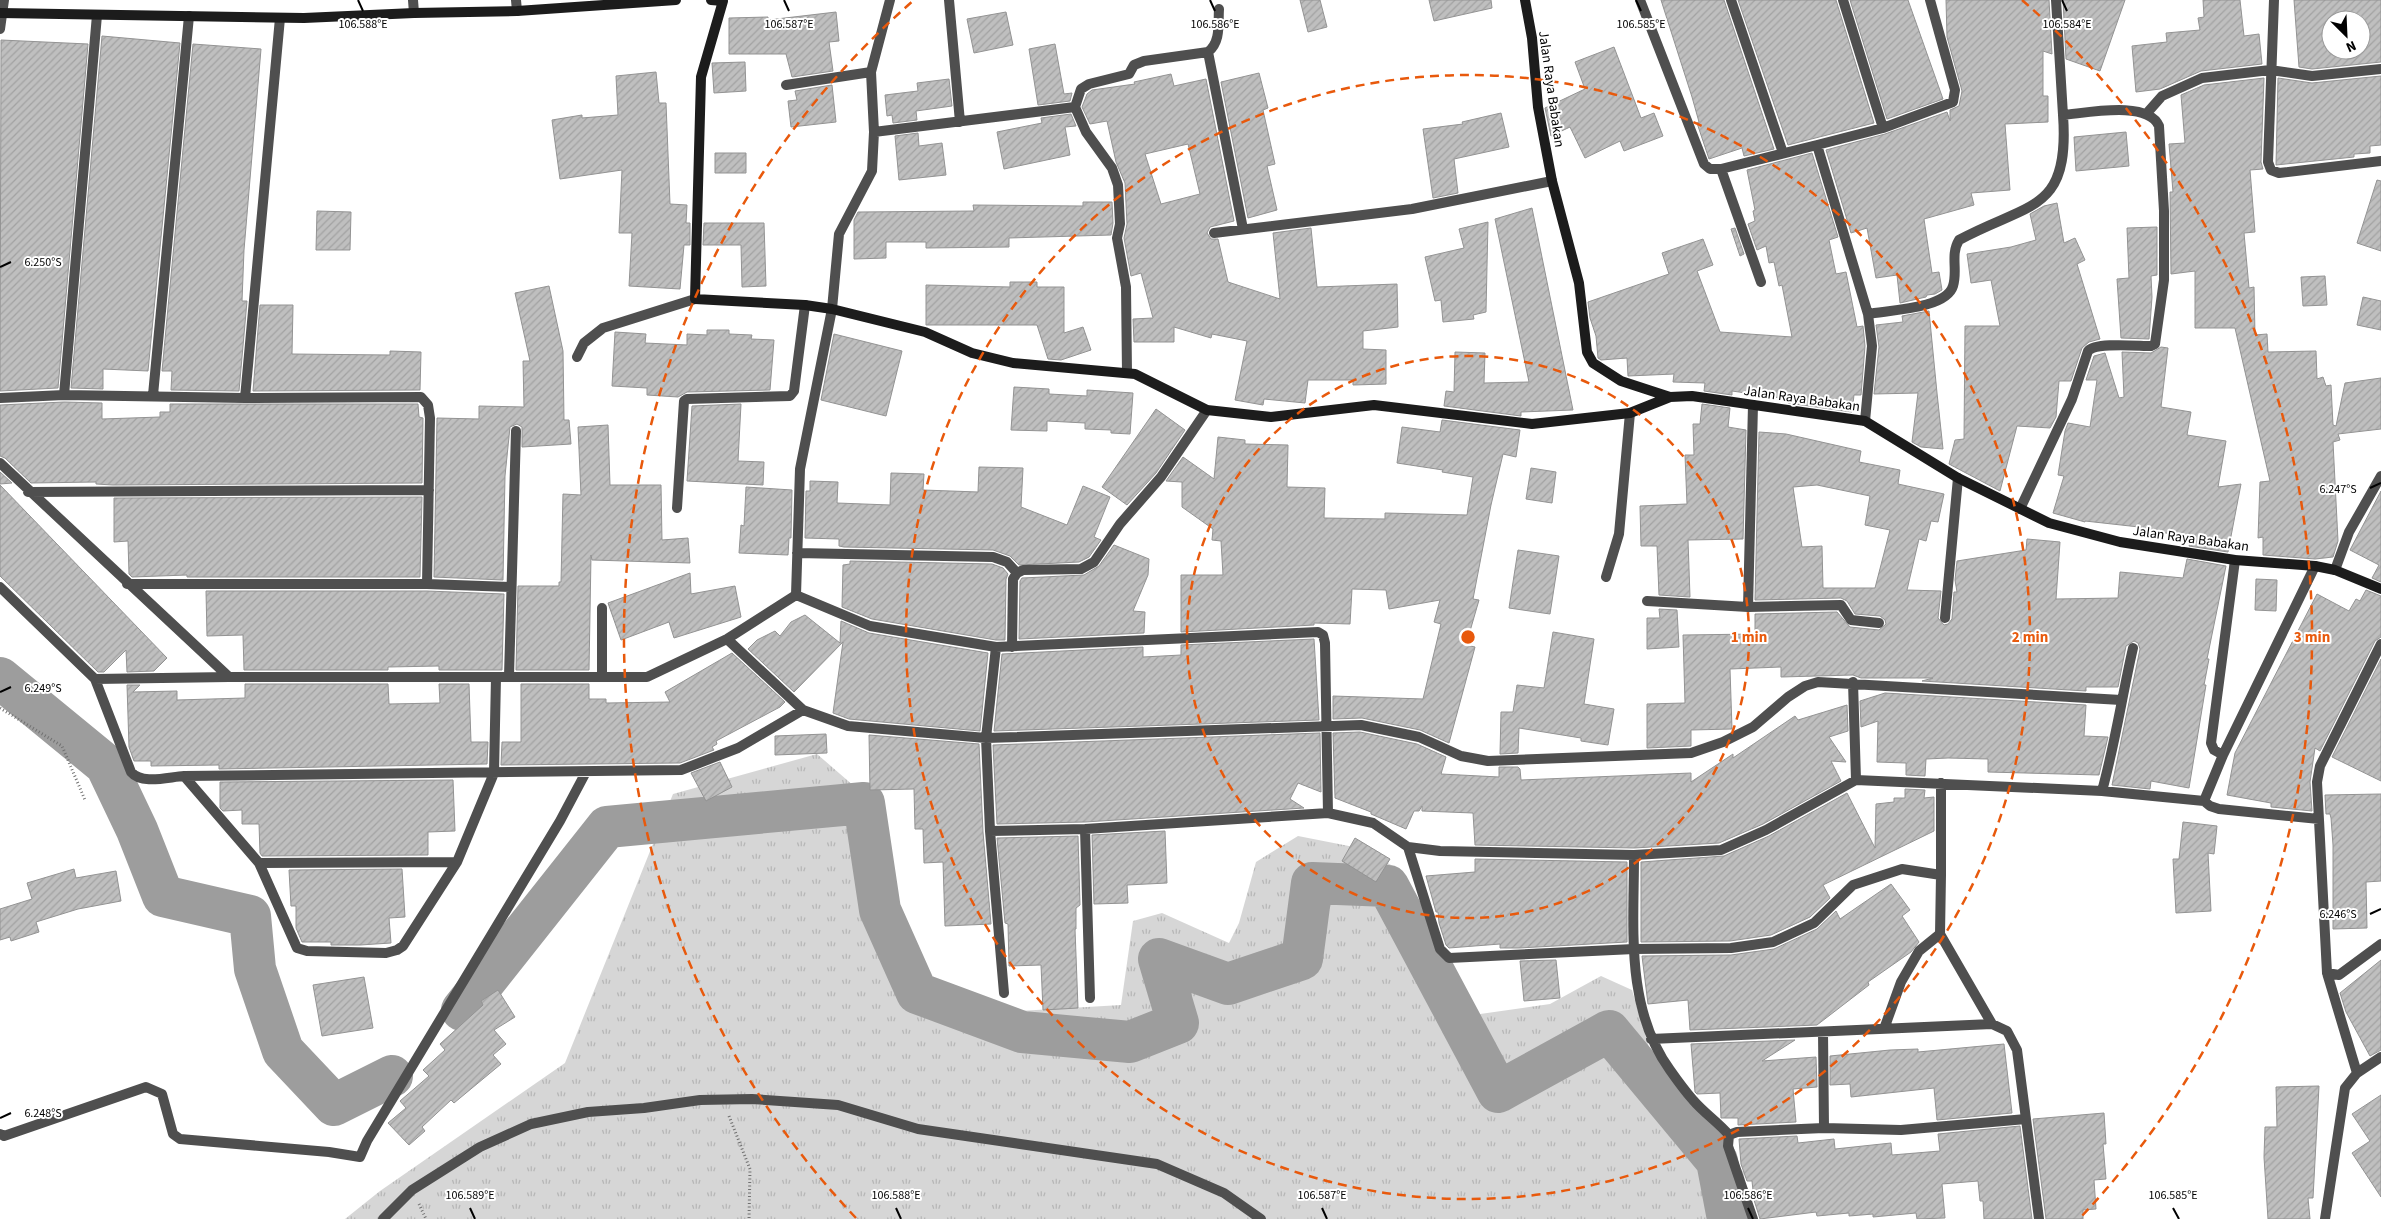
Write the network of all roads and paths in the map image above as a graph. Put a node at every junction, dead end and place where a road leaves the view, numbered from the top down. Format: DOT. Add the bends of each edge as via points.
graph roads {
  1 [pos="4,0"];
  2 [pos="413,0"];
  3 [pos="516,0"];
  4 [pos="676,0"];
  5 [pos="711,0"];
  6 [pos="723,0"];
  7 [pos="890,0"];
  8 [pos="949,0"];
  9 [pos="1525,0"];
  10 [pos="1640,0"];
  11 [pos="1731,0"];
  12 [pos="1842,0"];
  13 [pos="1930,0"];
  14 [pos="2056,0"];
  15 [pos="2274,0"];
  16 [pos="599,2"];
  17 [pos="1219,9"];
  18 [pos="517,11"];
  19 [pos="414,12"];
  20 [pos="1,13"];
  21 [pos="97,15"];
  22 [pos="189,16"];
  23 [pos="280,18"];
  24 [pos="0,29"];
  25 [pos="1208,52"];
  26 [pos="2381,69"];
  27 [pos="2270,70"];
  28 [pos="871,72"];
  29 [pos="786,86"];
  30 [pos="1075,107"];
  31 [pos="2147,113"];
  32 [pos="2063,115"];
  33 [pos="960,122"];
  34 [pos="1883,128"];
  35 [pos="874,132"];
  36 [pos="1818,145"];
  37 [pos="1783,153"];
  38 [pos="2381,161"];
  39 [pos="1721,169"];
  40 [pos="1552,181"];
  41 [pos="1243,229"];
  42 [pos="1214,233"];
  43 [pos="1761,282"];
  44 [pos="695,299"];
  45 [pos="805,304"];
  46 [pos="832,309"];
  47 [pos="1868,314"];
  48 [pos="577,357"];
  49 [pos="1127,373"];
  50 [pos="64,395"];
  51 [pos="153,396"];
  52 [pos="1670,397"];
  53 [pos="0,398"];
  54 [pos="245,398"];
  55 [pos="1752,405"];
  56 [pos="1207,410"];
  57 [pos="1630,413"];
  58 [pos="1865,421"];
  59 [pos="516,431"];
  60 [pos="0,463"];
  61 [pos="2381,476"];
  62 [pos="1958,478"];
  63 [pos="429,490"];
  64 [pos="28,492"];
  65 [pos="677,508"];
  66 [pos="2020,509"];
  67 [pos="797,553"];
  68 [pos="2236,560"];
  69 [pos="2316,566"];
  70 [pos="2335,570"];
  71 [pos="1017,573"];
  72 [pos="1606,577"];
  73 [pos="127,584"];
  74 [pos="427,584"];
  75 [pos="0,587"];
  76 [pos="511,587"];
  77 [pos="2381,589"];
  78 [pos="796,595"];
  79 [pos="1647,601"];
  80 [pos="1748,607"];
  81 [pos="602,608"];
  82 [pos="1945,618"];
  83 [pos="1878,623"];
  84 [pos="727,639"];
  85 [pos="2381,644"];
  86 [pos="996,646"];
  87 [pos="1012,647"];
  88 [pos="2133,648"];
  89 [pos="510,676"];
  90 [pos="229,677"];
  91 [pos="496,677"];
  92 [pos="602,677"];
  93 [pos="95,679"];
  94 [pos="1853,682"];
  95 [pos="2121,700"];
  96 [pos="0,708"];
  97 [pos="803,710"];
  98 [pos="1326,725"];
  99 [pos="986,738"];
  100 [pos="2223,755"];
  101 [pos="586,772"];
  102 [pos="494,774"];
  103 [pos="184,776"];
  104 [pos="1856,780"];
  105 [pos="1941,783"];
  106 [pos="2102,791"];
  107 [pos="85,800"];
  108 [pos="2204,801"];
  109 [pos="1328,813"];
  110 [pos="2319,819"];
  111 [pos="1085,828"];
  112 [pos="990,831"];
  113 [pos="1408,847"];
  114 [pos="1634,854"];
  115 [pos="457,862"];
  116 [pos="259,863"];
  117 [pos="1941,875"];
  118 [pos="1940,934"];
  119 [pos="2381,944"];
  120 [pos="1634,949"];
  121 [pos="2327,973"];
  122 [pos="1004,993"];
  123 [pos="1090,998"];
  124 [pos="1992,1024"];
  125 [pos="1884,1029"];
  126 [pos="1823,1032"];
  127 [pos="1651,1039"];
  128 [pos="2381,1057"];
  129 [pos="2357,1073"];
  130 [pos="722,1100"];
  131 [pos="2026,1119"];
  132 [pos="1824,1128"];
  133 [pos="0,1134"];
  134 [pos="1729,1135"];
  135 [pos="383,1219"];
  136 [pos="749,1219"];
  137 [pos="1261,1219"];
  138 [pos="1753,1219"];
  139 [pos="2039,1219"];
  140 [pos="2325,1219"];
  1 -- 20 [label="street"];
  2 -- 19 [label="street"];
  3 -- 18 [label="street"];
  4 -- 16 [label="street"];
  5 -- 6 [label="street"];
  6 -- 44 [label="street" via="700,77"];
  7 -- 28 [label="street"];
  8 -- 33 [label="street"];
  9 -- 40 [label="street, Jalan Raya Babakan" via="1538,107"];
  10 -- 39 [label="street" via="1704,164"];
  11 -- 37 [label="street"];
  12 -- 34 [label="street"];
  13 -- 34 [label="street" via="1956,95 1953,102"];
  14 -- 32 [label="street"];
  15 -- 27 [label="street"];
  16 -- 18 [label="street"];
  17 -- 25 [label="street" via="1215,47"];
  18 -- 19 [label="street"];
  19 -- 23 [label="street"];
  20 -- 21 [label="street"];
  20 -- 24 [label="street"];
  21 -- 22 [label="street"];
  21 -- 50 [label="street"];
  22 -- 23 [label="street"];
  22 -- 51 [label="street"];
  23 -- 54 [label="street"];
  25 -- 30 [label="street" via="1144,61 1134,66 1129,74 1081,89"];
  25 -- 41 [label="street"];
  26 -- 27 [label="street" via="2312,76"];
  27 -- 31 [label="street" via="2202,78 2162,96"];
  27 -- 38 [label="street" via="2268,162 2271,170 2279,173"];
  28 -- 29 [label="street"];
  28 -- 35 [label="street"];
  30 -- 33 [label="street"];
  30 -- 49 [label="street" via="1086,132 1112,168 1118,185 1120,224 1117,238 1126,287"];
  31 -- 32 [label="street" via="2116,110"];
  31 -- 66 [label="street" via="2156,118 2160,126 2164,211 2163,285 2156,340 2151,346 2090,348 2072,399"];
  32 -- 47 [label="street" via="2065,144 2061,169 2052,190 2037,203 1959,240 1953,253 1953,286 1947,296 1933,304"];
  33 -- 35 [label="street"];
  34 -- 36 [label="street"];
  35 -- 46 [label="street" via="872,171 839,234"];
  36 -- 37 [label="street"];
  36 -- 47 [label="street"];
  37 -- 39 [label="street"];
  39 -- 43 [label="street"];
  40 -- 41 [label="street" via="1412,209"];
  40 -- 52 [label="street, Jalan Raya Babakan" via="1578,283 1586,352 1593,364 1621,381"];
  41 -- 42 [label="street"];
  44 -- 45 [label="street"];
  44 -- 48 [label="street" via="603,328 584,343"];
  45 -- 46 [label="street"];
  45 -- 65 [label="street" via="794,391 790,396 687,398 684,401"];
  46 -- 49 [label="street" via="925,332 972,353 1013,363"];
  46 -- 67 [label="street" via="800,469"];
  47 -- 58 [label="street" via="1872,346"];
  49 -- 56 [label="street"];
  50 -- 51 [label="street"];
  50 -- 53 [label="street"];
  51 -- 54 [label="street"];
  52 -- 55 [label="street, Jalan Raya Babakan" via="1692,396"];
  52 -- 57 [label="street"];
  54 -- 63 [label="street" via="421,398 428,405 430,418"];
  55 -- 58 [label="street, Jalan Raya Babakan"];
  55 -- 80 [label="street"];
  56 -- 57 [label="street" via="1271,417 1374,405 1532,424"];
  56 -- 71 [label="street" via="1161,477 1120,524 1094,562 1081,569 1023,570"];
  57 -- 72 [label="street" via="1619,534"];
  58 -- 62 [label="street, Jalan Raya Babakan"];
  59 -- 76 [label="street"];
  60 -- 64 [label="street"];
  61 -- 70 [label="street" via="2348,532"];
  62 -- 66 [label="street, Jalan Raya Babakan"];
  62 -- 82 [label="street"];
  63 -- 64 [label="street"];
  63 -- 74 [label="street"];
  64 -- 73 [label="street"];
  66 -- 68 [label="street, Jalan Raya Babakan" via="2050,523 2120,542"];
  67 -- 71 [label="street" via="993,557 1007,562"];
  67 -- 78 [label="street"];
  68 -- 69 [label="street, Jalan Raya Babakan"];
  68 -- 100 [label="street" via="2211,743 2214,750"];
  69 -- 70 [label="street, Jalan Raya Babakan"];
  69 -- 100 [label="street"];
  70 -- 77 [label="street, Jalan Raya Babakan"];
  71 -- 87 [label="street" via="1013,579"];
  73 -- 74 [label="street"];
  73 -- 90 [label="street"];
  74 -- 76 [label="street"];
  75 -- 93 [label="street"];
  76 -- 89 [label="street"];
  78 -- 84 [label="street"];
  78 -- 86 [label="street" via="870,626"];
  79 -- 80 [label="street"];
  80 -- 83 [label="street" via="1841,605 1852,620"];
  81 -- 92 [label="street"];
  84 -- 92 [label="street" via="647,677"];
  84 -- 97 [label="street"];
  85 -- 110 [label="street" via="2320,766 2317,782"];
  86 -- 87 [label="street"];
  86 -- 99 [label="street"];
  87 -- 98 [label="street" via="1318,632 1325,643"];
  88 -- 95 [label="street"];
  89 -- 91 [label="street"];
  89 -- 92 [label="street"];
  90 -- 91 [label="street"];
  90 -- 93 [label="street"];
  91 -- 102 [label="street"];
  93 -- 103 [label="street" via="131,772 143,779"];
  94 -- 95 [label="street"];
  94 -- 98 [label="street" via="1818,682 1805,686 1753,727 1691,753 1488,761 1461,756 1419,737 1361,725"];
  94 -- 104 [label="street"];
  95 -- 106 [label="street" via="2114,748"];
  96 -- 107 [label="path" via="62,746"];
  97 -- 99 [label="street" via="848,726"];
  97 -- 101 [label="street" via="738,748 681,770"];
  98 -- 99 [label="street"];
  98 -- 109 [label="street"];
  99 -- 112 [label="street"];
  100 -- 108 [label="street"];
  101 -- 102 [label="street"];
  101 -- 133 [label="street" via="360,1156 180,1139 173,1134 162,1094 146,1087 4,1136"];
  102 -- 103 [label="street"];
  102 -- 115 [label="street"];
  103 -- 116 [label="street"];
  104 -- 105 [label="street"];
  104 -- 114 [label="street" via="1766,830 1722,850"];
  105 -- 106 [label="street"];
  105 -- 117 [label="street"];
  106 -- 108 [label="street"];
  108 -- 110 [label="street" via="2219,809"];
  109 -- 111 [label="street"];
  109 -- 113 [label="street" via="1372,823"];
  110 -- 121 [label="street"];
  111 -- 112 [label="street"];
  111 -- 123 [label="street"];
  112 -- 122 [label="street"];
  113 -- 114 [label="street" via="1440,851"];
  113 -- 120 [label="street" via="1444,956"];
  114 -- 120 [label="street"];
  115 -- 116 [label="street"];
  115 -- 116 [label="street" via="403,946 386,953 297,948"];
  117 -- 118 [label="street"];
  117 -- 120 [label="street" via="1902,869 1853,885 1814,923 1773,942 1732,948"];
  118 -- 124 [label="street"];
  118 -- 125 [label="street" via="1919,951 1901,982"];
  119 -- 121 [label="street" via="2339,974"];
  120 -- 127 [label="street" via="1638,993"];
  121 -- 129 [label="street"];
  124 -- 125 [label="street"];
  124 -- 131 [label="street" via="2007,1031 2017,1050"];
  125 -- 126 [label="street"];
  126 -- 127 [label="street"];
  126 -- 132 [label="street"];
  127 -- 134 [label="street" via="1668,1068 1694,1101"];
  128 -- 129 [label="street"];
  129 -- 140 [label="street" via="2345,1088"];
  130 -- 135 [label="street" via="588,1112 531,1124 480,1146 412,1190"];
  130 -- 136 [label="path" via="750,1169"];
  130 -- 137 [label="street" via="838,1105 918,1129 1157,1164 1224,1192"];
  131 -- 132 [label="street" via="1901,1130"];
  131 -- 139 [label="street"];
  132 -- 134 [label="street"];
  134 -- 138 [label="street" via="1728,1146"];
}
